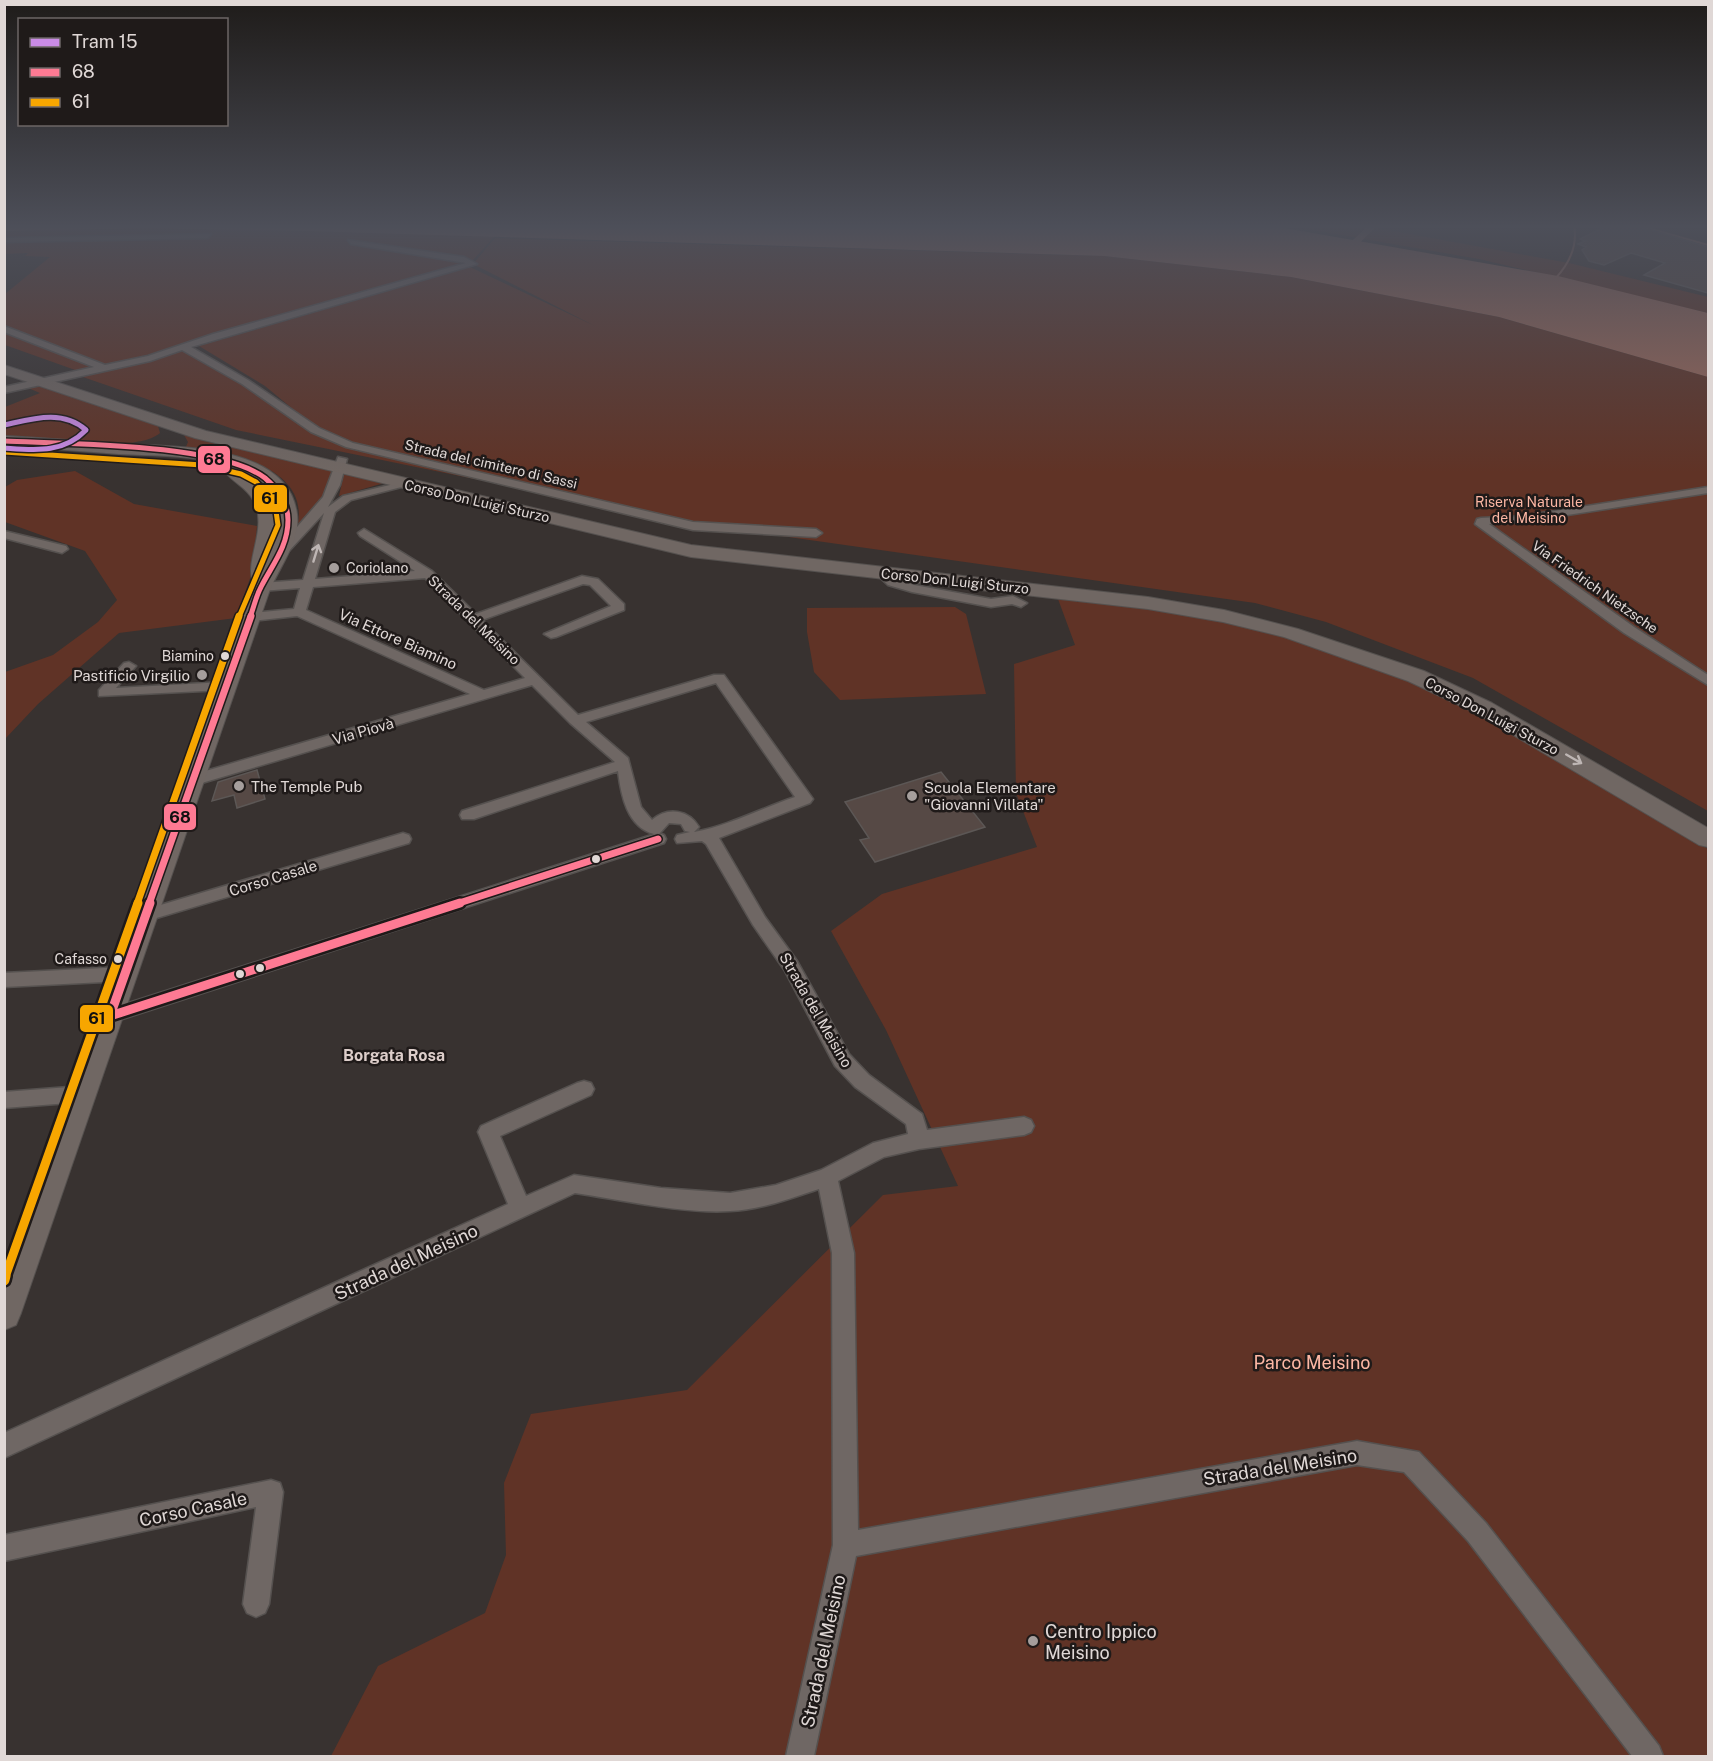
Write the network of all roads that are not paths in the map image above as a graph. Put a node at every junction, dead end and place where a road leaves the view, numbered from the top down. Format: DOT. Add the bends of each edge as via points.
graph roads {
  1 [pos="318,307"];
  2 [pos="4,329"];
  3 [pos="185,348"];
  4 [pos="4,357"];
  5 [pos="104,368"];
  6 [pos="4,369"];
  7 [pos="64,377"];
  8 [pos="41,382"];
  9 [pos="4,390"];
  10 [pos="165,424"];
  11 [pos="4,441"];
  12 [pos="4,447"];
  13 [pos="123,449"];
  14 [pos="181,455"];
  15 [pos="342,464"];
  16 [pos="407,484"];
  17 [pos="1708,490"];
  18 [pos="322,516"];
  19 [pos="364,533"];
  20 [pos="816,533"];
  21 [pos="4,534"];
  22 [pos="62,549"];
  23 [pos="284,549"];
  24 [pos="880,573"];
  25 [pos="428,574"];
  26 [pos="306,586"];
  27 [pos="261,587"];
  28 [pos="1021,603"];
  29 [pos="299,612"];
  30 [pos="251,617"];
  31 [pos="474,619"];
  32 [pos="551,634"];
  33 [pos="129,666"];
  34 [pos="535,680"];
  35 [pos="1708,681"];
  36 [pos="224,686"];
  37 [pos="483,695"];
  38 [pos="575,720"];
  39 [pos="624,764"];
  40 [pos="190,782"];
  41 [pos="468,815"];
  42 [pos="1708,819"];
  43 [pos="658,829"];
  44 [pos="693,834"];
  45 [pos="403,839"];
  46 [pos="1708,839"];
  47 [pos="143,916"];
  48 [pos="124,974"];
  49 [pos="4,980"];
  50 [pos="110,1016"];
  51 [pos="584,1089"];
  52 [pos="82,1094"];
  53 [pos="4,1100"];
  54 [pos="1024,1126"];
  55 [pos="919,1140"];
  56 [pos="827,1177"];
  57 [pos="521,1209"];
  58 [pos="14,1259"];
  59 [pos="4,1313"];
  60 [pos="4,1446"];
  61 [pos="846,1545"];
  62 [pos="4,1548"];
  63 [pos="256,1604"];
  64 [pos="800,1756"];
  65 [pos="1649,1756"];
  1 -- 3 [label="street"];
  2 -- 5 [label="street"];
  3 -- 5 [label="street"];
  3 -- 20 [label="street, Strada del cimitero di Sassi" via="245,382 315,430 350,445 693,526"];
  4 -- 7 [label="main road, Corso Don Luigi Sturzo"];
  5 -- 7 [label="street"];
  6 -- 8 [label="main road, Corso Don Luigi Sturzo"];
  7 -- 8 [label="street"];
  7 -- 15 [label="main road, Corso Don Luigi Sturzo" via="181,418"];
  8 -- 9 [label="street"];
  8 -- 10 [label="main road, Corso Don Luigi Sturzo"];
  10 -- 13 [label="main road" via="157,439"];
  10 -- 14 [label="main road"];
  10 -- 15 [label="main road, Corso Don Luigi Sturzo"];
  11 -- 13 [label="main road"];
  12 -- 14 [label="main road"];
  13 -- 14 [label="main road"];
  14 -- 23 [label="main road" via="237,462 271,480 287,509"];
  14 -- 27 [label="main road" via="235,473 258,491 265,502 268,532"];
  15 -- 16 [label="main road, Corso Don Luigi Sturzo"];
  15 -- 18 [label="street"];
  15 -- 42 [label="main road, Corso Don Luigi Sturzo" via="697,540 1151,590 1297,620 1424,666 1492,696"];
  16 -- 18 [label="street" via="347,498"];
  16 -- 24 [label="main road, Corso Don Luigi Sturzo" via="691,551"];
  17 -- 35 [label="street, Via Friedrich Nietzsche" via="1523,519 1490,518 1481,524"];
  18 -- 23 [label="street"];
  26 -- 18 [label="street, one-way"];
  19 -- 25 [label="street, Strada del Meisino"];
  21 -- 22 [label="street"];
  23 -- 27 [label="main road"];
  24 -- 28 [label="street" via="892,582 947,593 978,607 1013,600"];
  24 -- 46 [label="main road, Corso Don Luigi Sturzo, one-way" via="1148,603 1291,633 1416,676 1484,708"];
  25 -- 26 [label="street"];
  25 -- 31 [label="street, Strada del Meisino"];
  26 -- 27 [label="street"];
  26 -- 29 [label="street"];
  27 -- 30 [label="main road"];
  29 -- 30 [label="street"];
  29 -- 37 [label="street, Via Ettore Biamino"];
  30 -- 36 [label="main road"];
  31 -- 32 [label="street" via="582,580 594,582 619,607"];
  31 -- 34 [label="street, Strada del Meisino"];
  33 -- 36 [label="street" via="104,693"];
  34 -- 37 [label="street, Via Piovà"];
  34 -- 38 [label="street, Strada del Meisino"];
  36 -- 40 [label="main road"];
  37 -- 40 [label="street, Via Piovà"];
  38 -- 39 [label="street, Strada del Meisino"];
  38 -- 44 [label="street" via="719,678 805,799 732,825 718,834"];
  39 -- 41 [label="street"];
  39 -- 43 [label="street" via="624,780 636,814"];
  40 -- 47 [label="main road"];
  43 -- 44 [label="street" via="671,843"];
  43 -- 44 [label="street" via="682,818"];
  43 -- 50 [label="street"];
  44 -- 55 [label="street, Strada del Meisino" via="712,840 759,921 791,966 842,1060 862,1081 915,1120"];
  45 -- 47 [label="street, Corso Casale"];
  47 -- 48 [label="main road"];
  48 -- 49 [label="street"];
  48 -- 50 [label="main road"];
  50 -- 52 [label="main road"];
  51 -- 57 [label="street" via="488,1132"];
  52 -- 53 [label="street"];
  52 -- 58 [label="main road"];
  54 -- 55 [label="street, Strada del Meisino"];
  55 -- 56 [label="street, Strada del Meisino" via="880,1149"];
  56 -- 57 [label="street, Strada del Meisino" via="776,1194 730,1202 574,1184"];
  56 -- 61 [label="street, Strada del Meisino" via="843,1253"];
  57 -- 60 [label="street, Strada del Meisino"];
  58 -- 59 [label="main road"];
  61 -- 64 [label="street, Strada del Meisino"];
  61 -- 65 [label="street, Strada del Meisino" via="1301,1462 1358,1454 1410,1461 1477,1532"];
  62 -- 63 [label="street, Corso Casale" via="271,1492"];
}
